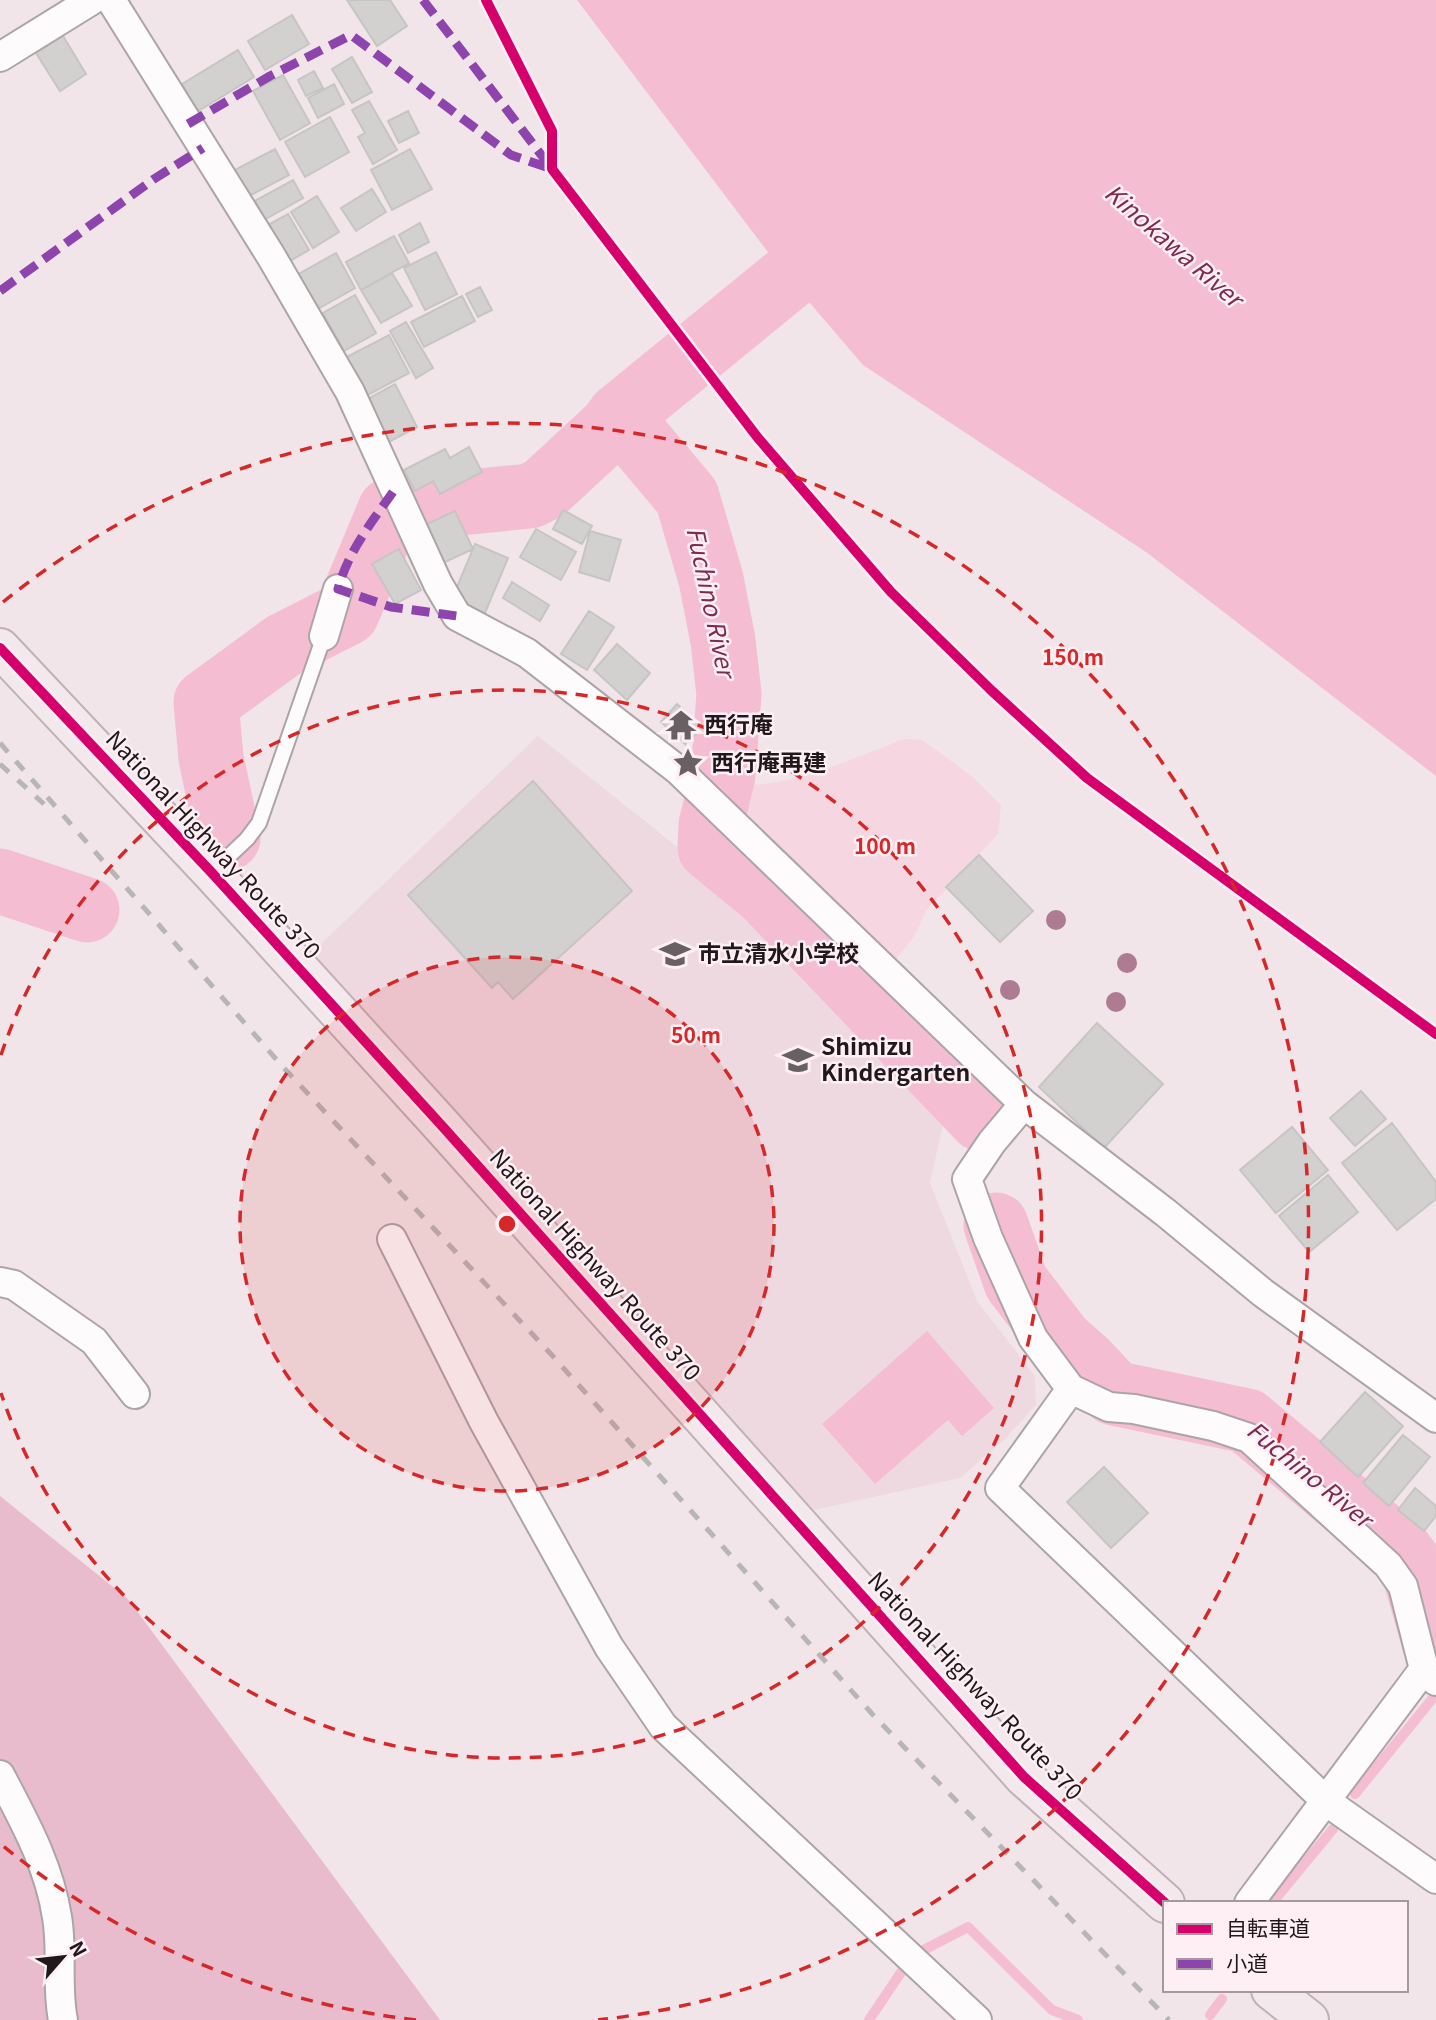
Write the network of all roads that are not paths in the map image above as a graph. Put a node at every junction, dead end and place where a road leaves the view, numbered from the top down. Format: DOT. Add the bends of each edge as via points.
graph roads {
  1 [pos="92,0"];
  2 [pos="111,0"];
  3 [pos="0,57"];
  4 [pos="336,595"];
  5 [pos="324,636"];
  6 [pos="0,648"];
  7 [pos="212,873"];
  8 [pos="1024,1104"];
  9 [pos="392,1239"];
  10 [pos="0,1282"];
  11 [pos="1071,1389"];
  12 [pos="135,1394"];
  13 [pos="1436,1418"];
  14 [pos="1430,1675"];
  15 [pos="0,1776"];
  16 [pos="1326,1802"];
  17 [pos="1436,1880"];
  18 [pos="1163,1901"];
  19 [pos="1250,1901"];
  20 [pos="1274,1992"];
  21 [pos="63,2020"];
  22 [pos="977,2020"];
  23 [pos="1309,2020"];
  1 -- 3 [label="street"];
  2 -- 8 [label="street" via="350,392 457,616 527,653 678,770"];
  4 -- 5 [label="street"];
  5 -- 7 [label="lane" via="259,823"];
  6 -- 7 [label="highway, National Highway Route 370"];
  7 -- 18 [label="highway, National Highway Route 370" via="1024,1777"];
  8 -- 11 [label="street" via="967,1179 1033,1338"];
  8 -- 13 [label="street" via="1263,1293"];
  9 -- 22 [label="street" via="484,1422 609,1647 663,1726"];
  10 -- 12 [label="street" via="14,1285 94,1341"];
  11 -- 14 [label="street" via="1109,1407 1213,1426 1249,1438 1388,1565 1403,1586"];
  11 -- 16 [label="street" via="1000,1488"];
  14 -- 16 [label="street"];
  15 -- 21 [label="street" via="41,1853 54,1905"];
  16 -- 17 [label="street"];
  16 -- 19 [label="street"];
  20 -- 23 [label="highway"];
}
